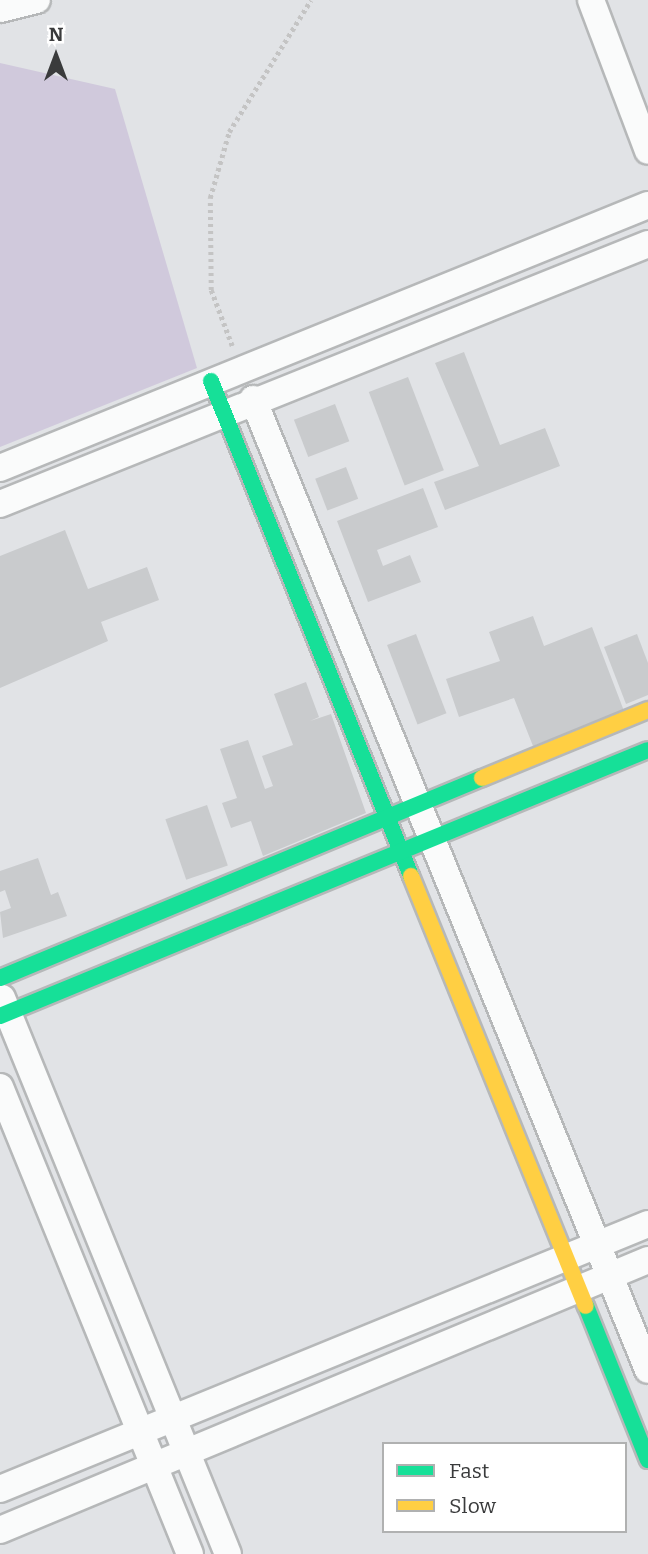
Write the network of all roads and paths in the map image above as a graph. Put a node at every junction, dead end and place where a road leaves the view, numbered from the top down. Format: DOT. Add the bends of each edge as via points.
graph roads {
  1 [pos="37,0"];
  2 [pos="311,0"];
  3 [pos="591,0"];
  4 [pos="0,9"];
  5 [pos="648,151"];
  6 [pos="648,205"];
  7 [pos="648,244"];
  8 [pos="241,369"];
  9 [pos="211,381"];
  10 [pos="253,399"];
  11 [pos="224,411"];
  12 [pos="0,468"];
  13 [pos="0,504"];
  14 [pos="648,710"];
  15 [pos="648,750"];
  16 [pos="419,807"];
  17 [pos="388,819"];
  18 [pos="433,842"];
  19 [pos="403,854"];
  20 [pos="0,978"];
  21 [pos="3,1008"];
  22 [pos="0,1087"];
  23 [pos="648,1224"];
  24 [pos="597,1245"];
  25 [pos="566,1258"];
  26 [pos="648,1260"];
  27 [pos="610,1275"];
  28 [pos="578,1288"];
  29 [pos="648,1370"];
  30 [pos="172,1416"];
  31 [pos="140,1430"];
  32 [pos="187,1452"];
  33 [pos="648,1460"];
  34 [pos="154,1465"];
  35 [pos="0,1489"];
  36 [pos="0,1530"];
  37 [pos="191,1554"];
  38 [pos="229,1554"];
  1 -- 4 [label="street"];
  2 -- 8 [label="path" via="229,132 210,198 211,290"];
  3 -- 5 [label="street"];
  6 -- 8 [label="street"];
  7 -- 10 [label="street"];
  8 -- 9 [label="street"];
  9 -- 11 [label="street"];
  9 -- 12 [label="street"];
  10 -- 11 [label="street"];
  10 -- 16 [label="street"];
  11 -- 13 [label="street"];
  11 -- 17 [label="street"];
  14 -- 16 [label="street"];
  15 -- 18 [label="street"];
  16 -- 17 [label="street"];
  16 -- 18 [label="street"];
  17 -- 19 [label="street"];
  17 -- 20 [label="street"];
  18 -- 19 [label="street"];
  18 -- 24 [label="street"];
  19 -- 21 [label="street"];
  19 -- 25 [label="street"];
  21 -- 30 [label="street"];
  22 -- 31 [label="street"];
  23 -- 24 [label="street"];
  24 -- 25 [label="street"];
  24 -- 27 [label="street"];
  25 -- 28 [label="street"];
  25 -- 30 [label="street"];
  26 -- 27 [label="street"];
  27 -- 28 [label="street"];
  27 -- 29 [label="street"];
  28 -- 32 [label="street"];
  28 -- 33 [label="street"];
  30 -- 31 [label="street"];
  30 -- 32 [label="street"];
  31 -- 34 [label="street"];
  31 -- 35 [label="street"];
  32 -- 34 [label="street"];
  32 -- 38 [label="street"];
  34 -- 36 [label="street"];
  34 -- 37 [label="street"];
}
